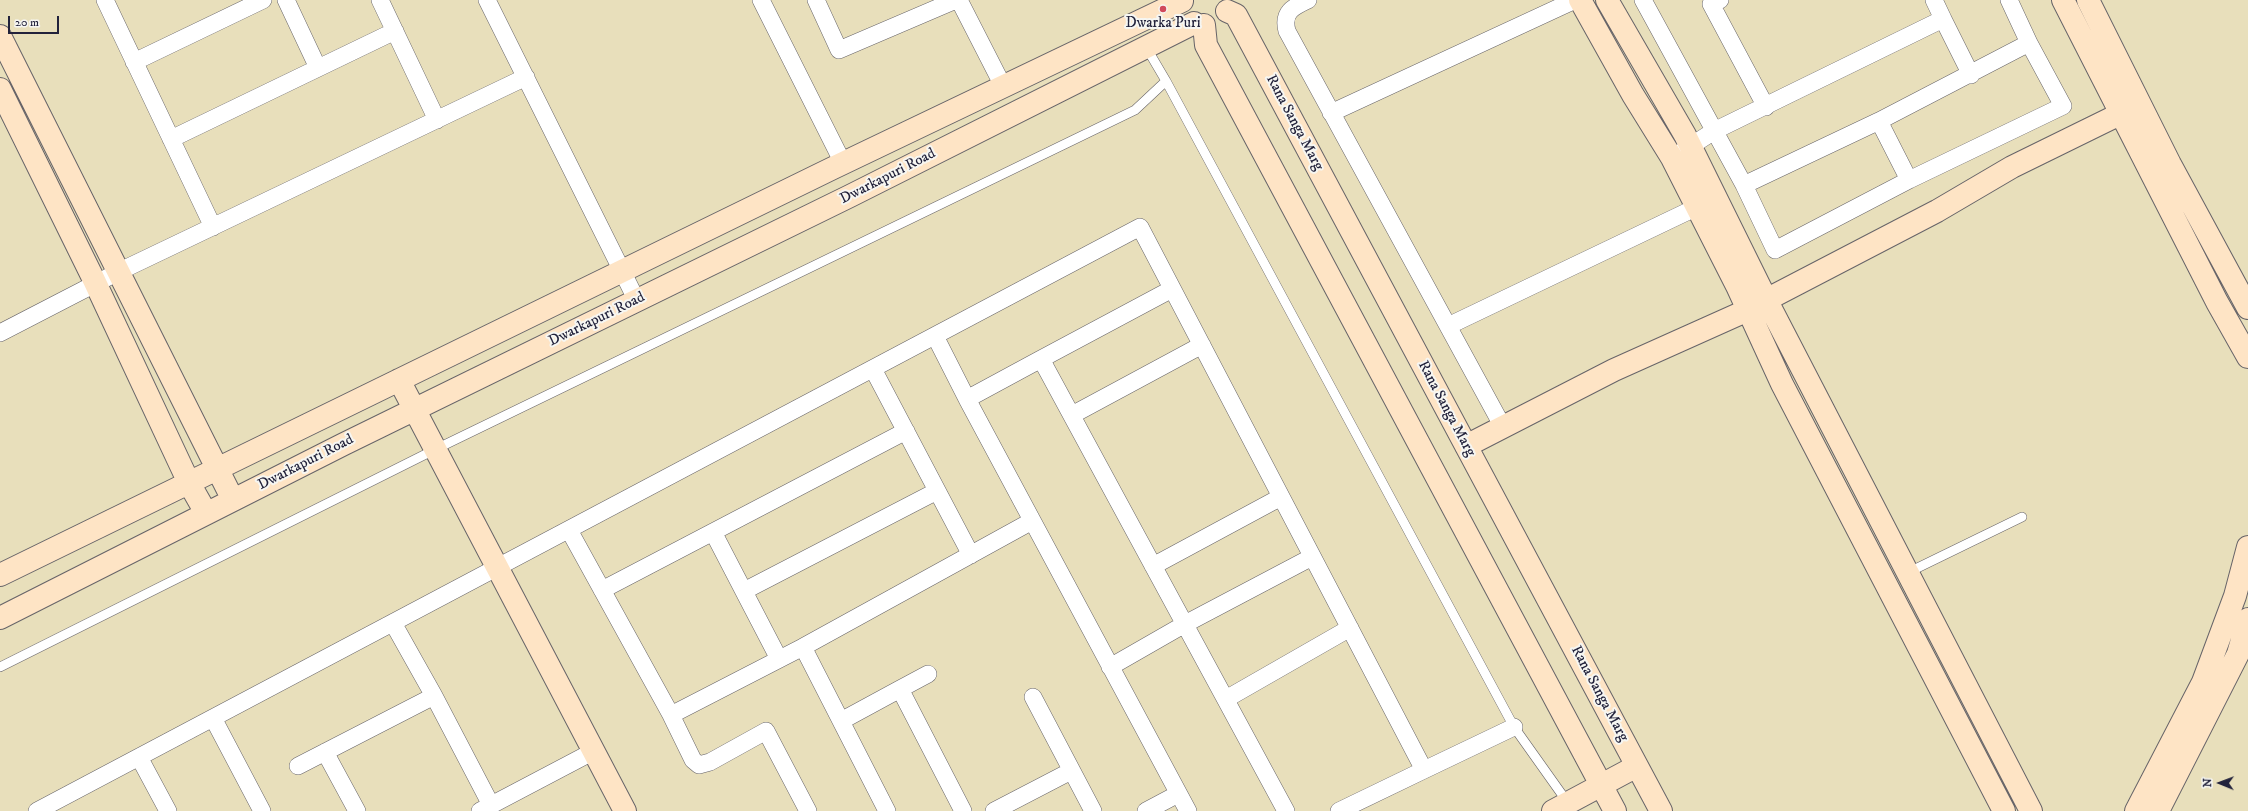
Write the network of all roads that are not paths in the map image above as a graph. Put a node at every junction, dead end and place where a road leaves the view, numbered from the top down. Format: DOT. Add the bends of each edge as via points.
graph roads {
  1 [pos="105,0"];
  2 [pos="263,0"];
  3 [pos="286,0"];
  4 [pos="380,0"];
  5 [pos="487,0"];
  6 [pos="761,0"];
  7 [pos="816,0"];
  8 [pos="957,0"];
  9 [pos="1182,0"];
  10 [pos="1308,0"];
  11 [pos="1575,0"];
  12 [pos="1580,0"];
  13 [pos="1607,0"];
  14 [pos="1643,0"];
  15 [pos="1934,0"];
  16 [pos="2009,0"];
  17 [pos="2063,0"];
  18 [pos="2088,0"];
  19 [pos="1713,1"];
  20 [pos="1230,4"];
  21 [pos="1943,19"];
  22 [pos="1199,24"];
  23 [pos="395,31"];
  24 [pos="0,36"];
  25 [pos="2029,43"];
  26 [pos="1145,46"];
  27 [pos="134,62"];
  28 [pos="318,68"];
  29 [pos="1971,75"];
  30 [pos="526,77"];
  31 [pos="1166,81"];
  32 [pos="1003,86"];
  33 [pos="0,89"];
  34 [pos="1766,107"];
  35 [pos="1331,113"];
  36 [pos="2122,113"];
  37 [pos="437,120"];
  38 [pos="1879,121"];
  39 [pos="1714,131"];
  40 [pos="171,139"];
  41 [pos="1681,152"];
  42 [pos="843,163"];
  43 [pos="1909,180"];
  44 [pos="1744,185"];
  45 [pos="1697,207"];
  46 [pos="213,227"];
  47 [pos="623,271"];
  48 [pos="118,272"];
  49 [pos="96,284"];
  50 [pos="1172,289"];
  51 [pos="637,301"];
  52 [pos="1757,304"];
  53 [pos="2248,308"];
  54 [pos="1448,326"];
  55 [pos="0,333"];
  56 [pos="935,336"];
  57 [pos="1202,345"];
  58 [pos="2248,357"];
  59 [pos="1041,359"];
  60 [pos="873,369"];
  61 [pos="399,380"];
  62 [pos="967,399"];
  63 [pos="415,409"];
  64 [pos="1072,415"];
  65 [pos="1503,427"];
  66 [pos="906,431"];
  67 [pos="1466,446"];
  68 [pos="436,449"];
  69 [pos="215,468"];
  70 [pos="189,483"];
  71 [pos="937,490"];
  72 [pos="1281,497"];
  73 [pos="233,500"];
  74 [pos="206,513"];
  75 [pos="2022,517"];
  76 [pos="1032,521"];
  77 [pos="569,530"];
  78 [pos="713,532"];
  79 [pos="2248,547"];
  80 [pos="971,555"];
  81 [pos="1312,557"];
  82 [pos="1153,566"];
  83 [pos="498,567"];
  84 [pos="1907,573"];
  85 [pos="0,575"];
  86 [pos="602,590"];
  87 [pos="744,591"];
  88 [pos="0,618"];
  89 [pos="2248,619"];
  90 [pos="393,623"];
  91 [pos="1185,624"];
  92 [pos="1350,628"];
  93 [pos="803,647"];
  94 [pos="779,659"];
  95 [pos="0,667"];
  96 [pos="1110,667"];
  97 [pos="928,674"];
  98 [pos="900,689"];
  99 [pos="434,696"];
  100 [pos="1033,697"];
  101 [pos="1226,699"];
  102 [pos="671,715"];
  103 [pos="213,718"];
  104 [pos="841,721"];
  105 [pos="1514,727"];
  106 [pos="594,751"];
  107 [pos="325,752"];
  108 [pos="139,757"];
  109 [pos="298,766"];
  110 [pos="1637,766"];
  111 [pos="1424,770"];
  112 [pos="1072,771"];
  113 [pos="1602,785"];
  114 [pos="1178,794"];
  115 [pos="1561,807"];
  116 [pos="485,808"];
  117 [pos="37,811"];
  118 [pos="168,811"];
  119 [pos="262,811"];
  120 [pos="357,811"];
  121 [pos="626,811"];
  122 [pos="808,811"];
  123 [pos="887,811"];
  124 [pos="963,811"];
  125 [pos="994,811"];
  126 [pos="1093,811"];
  127 [pos="1146,811"];
  128 [pos="1188,811"];
  129 [pos="1286,811"];
  130 [pos="1339,811"];
  131 [pos="1615,811"];
  132 [pos="1661,811"];
  133 [pos="2004,811"];
  134 [pos="2031,811"];
  135 [pos="2136,811"];
  136 [pos="2158,811"];
  1 -- 27 [label="street"];
  2 -- 27 [label="street"];
  3 -- 28 [label="street"];
  4 -- 23 [label="street"];
  5 -- 30 [label="street"];
  6 -- 42 [label="street"];
  7 -- 8 [label="street" via="839,50"];
  8 -- 32 [label="street"];
  9 -- 22 [label="street" via="1185,13"];
  9 -- 32 [label="street, Dwarkapuri Road"];
  10 -- 35 [label="street" via="1290,9 1286,14 1285,23"];
  11 -- 35 [label="street"];
  12 -- 41 [label="street" via="1633,95"];
  13 -- 41 [label="street"];
  14 -- 39 [label="street"];
  15 -- 21 [label="street"];
  16 -- 25 [label="street"];
  17 -- 36 [label="street"];
  18 -- 53 [label="street" via="2170,164"];
  19 -- 34 [label="street"];
  20 -- 22 [label="street, Dwarkapuri Road" via="1218,22"];
  20 -- 67 [label="street, Rana Sanga Marg"];
  21 -- 29 [label="street"];
  21 -- 34 [label="street"];
  22 -- 26 [label="street, Dwarkapuri Road"];
  22 -- 113 [label="street" via="1206,45"];
  23 -- 28 [label="street"];
  23 -- 37 [label="street"];
  24 -- 48 [label="street"];
  25 -- 29 [label="street"];
  25 -- 43 [label="street" via="2063,106"];
  26 -- 31 [label="lane"];
  26 -- 51 [label="street, Dwarkapuri Road"];
  27 -- 40 [label="street"];
  28 -- 40 [label="street"];
  29 -- 38 [label="street"];
  30 -- 37 [label="street"];
  30 -- 47 [label="street"];
  31 -- 68 [label="lane" via="1135,110"];
  31 -- 105 [label="lane"];
  32 -- 42 [label="street, Dwarkapuri Road"];
  33 -- 49 [label="street"];
  34 -- 39 [label="street"];
  35 -- 54 [label="street"];
  36 -- 52 [label="street" via="2012,167 1937,211"];
  36 -- 58 [label="street" via="2216,302"];
  37 -- 46 [label="street"];
  38 -- 43 [label="street"];
  38 -- 44 [label="street"];
  39 -- 41 [label="street"];
  39 -- 44 [label="street"];
  40 -- 46 [label="street"];
  41 -- 45 [label="street"];
  41 -- 52 [label="street"];
  42 -- 47 [label="street, Dwarkapuri Road"];
  43 -- 44 [label="street" via="1775,250"];
  45 -- 52 [label="street"];
  45 -- 54 [label="street"];
  46 -- 48 [label="street"];
  47 -- 51 [label="street"];
  47 -- 61 [label="street, Dwarkapuri Road"];
  48 -- 49 [label="street"];
  48 -- 69 [label="street"];
  49 -- 55 [label="street"];
  49 -- 70 [label="street"];
  50 -- 56 [label="street" via="1140,227"];
  50 -- 57 [label="street"];
  50 -- 59 [label="street"];
  51 -- 63 [label="street, Dwarkapuri Road"];
  52 -- 65 [label="street" via="1614,370"];
  52 -- 84 [label="street"];
  52 -- 133 [label="street" via="1782,384"];
  54 -- 65 [label="street"];
  56 -- 60 [label="street"];
  56 -- 62 [label="street"];
  57 -- 64 [label="street"];
  57 -- 72 [label="street"];
  59 -- 62 [label="street"];
  59 -- 64 [label="street"];
  60 -- 66 [label="street"];
  60 -- 77 [label="street"];
  61 -- 63 [label="street"];
  61 -- 69 [label="street, Dwarkapuri Road"];
  62 -- 76 [label="street"];
  63 -- 68 [label="street"];
  63 -- 73 [label="street, Dwarkapuri Road"];
  64 -- 82 [label="street"];
  65 -- 67 [label="street"];
  66 -- 71 [label="street"];
  66 -- 78 [label="street"];
  67 -- 110 [label="street, Rana Sanga Marg"];
  68 -- 83 [label="street"];
  68 -- 95 [label="lane"];
  69 -- 70 [label="street, Dwarkapuri Road"];
  69 -- 73 [label="street"];
  70 -- 74 [label="street"];
  70 -- 85 [label="street, Dwarkapuri Road"];
  71 -- 80 [label="street"];
  71 -- 87 [label="street"];
  72 -- 81 [label="street"];
  72 -- 82 [label="street"];
  73 -- 74 [label="street, Dwarkapuri Road"];
  74 -- 88 [label="street, Dwarkapuri Road"];
  75 -- 84 [label="lane"];
  76 -- 80 [label="street"];
  76 -- 96 [label="street"];
  77 -- 83 [label="street"];
  77 -- 86 [label="street"];
  78 -- 86 [label="street"];
  78 -- 87 [label="street"];
  79 -- 135 [label="street" via="2236,596 2203,682"];
  80 -- 93 [label="street"];
  81 -- 91 [label="street"];
  81 -- 92 [label="street"];
  82 -- 91 [label="street"];
  83 -- 90 [label="street"];
  83 -- 106 [label="street"];
  84 -- 134 [label="street"];
  86 -- 102 [label="street"];
  87 -- 94 [label="street"];
  89 -- 136 [label="street" via="2238,654"];
  90 -- 99 [label="street"];
  90 -- 103 [label="street"];
  91 -- 96 [label="street"];
  91 -- 101 [label="street"];
  92 -- 101 [label="street"];
  92 -- 111 [label="street"];
  93 -- 94 [label="street"];
  93 -- 104 [label="street"];
  94 -- 102 [label="street"];
  96 -- 114 [label="street"];
  97 -- 98 [label="street"];
  98 -- 104 [label="street"];
  98 -- 124 [label="street"];
  99 -- 107 [label="street"];
  99 -- 116 [label="street"];
  100 -- 112 [label="street"];
  101 -- 129 [label="street"];
  102 -- 122 [label="street" via="693,760 699,765 710,762 766,731"];
  103 -- 108 [label="street"];
  103 -- 119 [label="street"];
  104 -- 123 [label="street"];
  105 -- 111 [label="street"];
  105 -- 115 [label="lane"];
  106 -- 116 [label="street"];
  106 -- 121 [label="street"];
  107 -- 109 [label="street"];
  107 -- 120 [label="street"];
  108 -- 117 [label="street"];
  108 -- 118 [label="street"];
  110 -- 113 [label="street"];
  110 -- 132 [label="street, Rana Sanga Marg"];
  111 -- 130 [label="street"];
  112 -- 125 [label="street"];
  112 -- 126 [label="street"];
  113 -- 115 [label="street"];
  113 -- 131 [label="street"];
  114 -- 127 [label="street"];
  114 -- 128 [label="street"];
}
